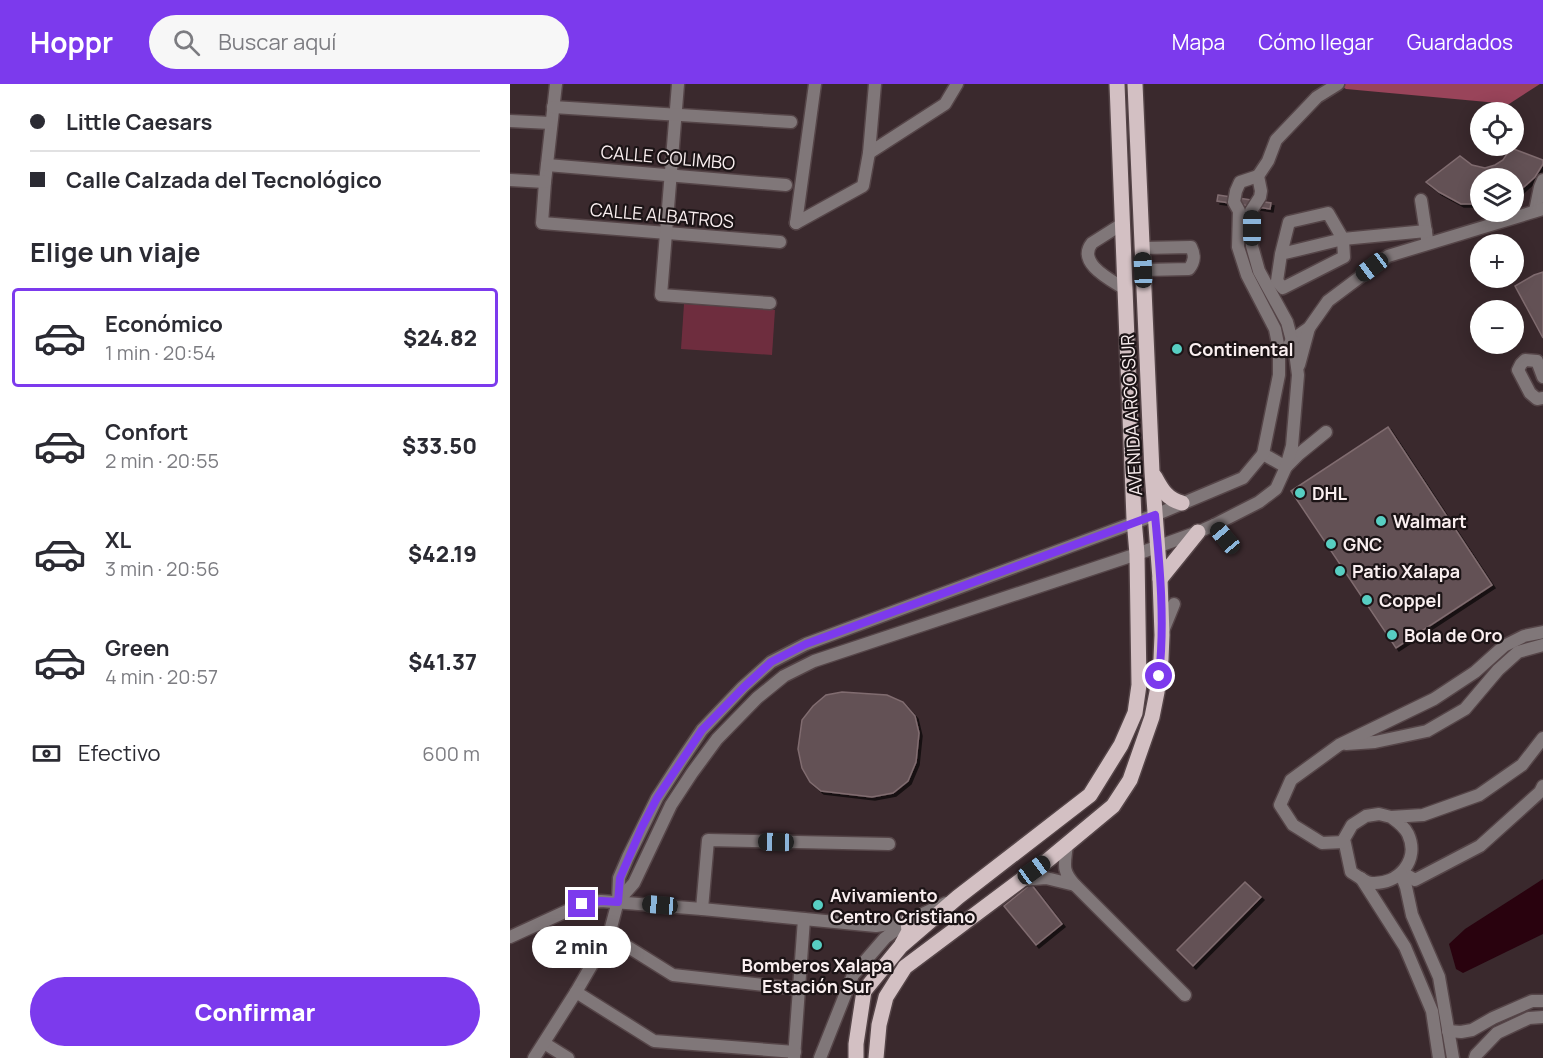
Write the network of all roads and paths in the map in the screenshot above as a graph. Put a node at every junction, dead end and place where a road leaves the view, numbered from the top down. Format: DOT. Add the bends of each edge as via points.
graph roads {
  1 [pos="556,84"];
  2 [pos="678,84"];
  3 [pos="815,84"];
  4 [pos="875,84"];
  5 [pos="957,84"];
  6 [pos="1117,84"];
  7 [pos="1135,84"];
  8 [pos="1338,84"];
  9 [pos="553,107"];
  10 [pos="675,115"];
  11 [pos="510,121"];
  12 [pos="791,122"];
  13 [pos="551,123"];
  14 [pos="869,153"];
  15 [pos="547,165"];
  16 [pos="670,175"];
  17 [pos="1258,176"];
  18 [pos="510,180"];
  19 [pos="1543,180"];
  20 [pos="545,182"];
  21 [pos="786,185"];
  22 [pos="1421,200"];
  23 [pos="1539,210"];
  24 [pos="1245,211"];
  25 [pos="1122,224"];
  26 [pos="666,234"];
  27 [pos="1427,237"];
  28 [pos="1342,240"];
  29 [pos="780,242"];
  30 [pos="1143,248"];
  31 [pos="1281,254"];
  32 [pos="1143,270"];
  33 [pos="1125,289"];
  34 [pos="770,303"];
  35 [pos="1271,322"];
  36 [pos="1287,322"];
  37 [pos="1311,326"];
  38 [pos="1292,340"];
  39 [pos="1279,369"];
  40 [pos="1298,372"];
  41 [pos="1543,378"];
  42 [pos="1543,398"];
  43 [pos="1326,432"];
  44 [pos="1263,454"];
  45 [pos="1286,467"];
  46 [pos="1152,472"];
  47 [pos="1182,503"];
  48 [pos="1155,515"];
  49 [pos="1135,522"];
  50 [pos="1214,525"];
  51 [pos="1198,532"];
  52 [pos="1225,538"];
  53 [pos="1158,547"];
  54 [pos="1137,554"];
  55 [pos="1160,579"];
  56 [pos="1174,604"];
  57 [pos="1543,632"];
  58 [pos="1162,635"];
  59 [pos="1543,645"];
  60 [pos="1543,738"];
  61 [pos="1339,745"];
  62 [pos="1543,786"];
  63 [pos="1392,817"];
  64 [pos="1344,842"];
  65 [pos="889,844"];
  66 [pos="1067,844"];
  67 [pos="1402,874"];
  68 [pos="1360,877"];
  69 [pos="1020,880"];
  70 [pos="1075,885"];
  71 [pos="958,897"];
  72 [pos="618,902"];
  73 [pos="702,909"];
  74 [pos="804,919"];
  75 [pos="908,921"];
  76 [pos="609,935"];
  77 [pos="510,937"];
  78 [pos="901,946"];
  79 [pos="800,989"];
  80 [pos="1543,991"];
  81 [pos="576,992"];
  82 [pos="1185,995"];
  83 [pos="1538,1001"];
  84 [pos="1446,1016"];
  85 [pos="1543,1017"];
  86 [pos="1433,1020"];
  87 [pos="1448,1031"];
  88 [pos="544,1043"];
  89 [pos="794,1055"];
  90 [pos="534,1058"];
  91 [pos="568,1058"];
  92 [pos="820,1058"];
  93 [pos="856,1058"];
  94 [pos="876,1058"];
  95 [pos="1439,1058"];
  96 [pos="1453,1058"];
  97 [pos="1475,1058"];
  1 -- 9 [label="street"];
  2 -- 10 [label="street"];
  3 -- 14 [label="street" via="796,223 863,186"];
  4 -- 14 [label="street"];
  5 -- 14 [label="street" via="945,104"];
  6 -- 25 [label="main road, AVENIDA ARCO SUR"];
  7 -- 30 [label="main road, AVENIDA ARCO SUR"];
  8 -- 17 [label="street" via="1317,96 1276,140"];
  9 -- 10 [label="street"];
  9 -- 13 [label="street"];
  10 -- 12 [label="street"];
  10 -- 16 [label="street"];
  11 -- 13 [label="street"];
  13 -- 15 [label="street"];
  15 -- 16 [label="street, CALLE COLIMBO"];
  15 -- 20 [label="street"];
  16 -- 21 [label="street, CALLE COLIMBO"];
  16 -- 26 [label="street"];
  17 -- 24 [label="street" via="1260,197"];
  17 -- 24 [label="street" via="1240,182 1236,191 1234,202"];
  18 -- 20 [label="street"];
  19 -- 23 [label="street"];
  20 -- 26 [label="street, CALLE ALBATROS" via="542,223"];
  22 -- 27 [label="street"];
  23 -- 27 [label="street"];
  24 -- 35 [label="street" via="1238,247"];
  24 -- 36 [label="street" via="1259,271"];
  25 -- 33 [label="main road, AVENIDA ARCO SUR"];
  25 -- 33 [label="street" via="1092,243 1088,257 1090,263"];
  26 -- 29 [label="street, CALLE ALBATROS"];
  26 -- 34 [label="street" via="661,295"];
  27 -- 28 [label="street"];
  27 -- 37 [label="street" via="1388,256 1328,301"];
  28 -- 31 [label="street"];
  28 -- 31 [label="street" via="1328,213 1289,222"];
  28 -- 31 [label="street" via="1344,257 1283,288 1277,281"];
  30 -- 32 [label="main road, AVENIDA ARCO SUR"];
  30 -- 32 [label="street" via="1191,247 1194,254 1190,269"];
  32 -- 46 [label="main road, AVENIDA ARCO SUR"];
  33 -- 49 [label="main road, AVENIDA ARCO SUR"];
  35 -- 38 [label="street"];
  35 -- 39 [label="street" via="1279,349"];
  36 -- 37 [label="street"];
  36 -- 38 [label="street"];
  37 -- 38 [label="street"];
  37 -- 40 [label="street"];
  38 -- 39 [label="street"];
  38 -- 40 [label="street"];
  39 -- 40 [label="street"];
  39 -- 44 [label="street"];
  40 -- 45 [label="street" via="1292,446"];
  41 -- 42 [label="street" via="1537,361 1526,360 1518,370 1530,393 1537,399"];
  43 -- 45 [label="street"];
  44 -- 45 [label="street"];
  44 -- 47 [label="street" via="1243,478"];
  45 -- 50 [label="street" via="1276,489"];
  46 -- 47 [label="main road" via="1164,493"];
  46 -- 48 [label="main road, AVENIDA ARCO SUR"];
  47 -- 48 [label="street"];
  48 -- 49 [label="street"];
  48 -- 53 [label="main road, AVENIDA ARCO SUR"];
  49 -- 54 [label="main road, AVENIDA ARCO SUR"];
  49 -- 72 [label="street" via="806,644 771,662 702,730 657,798 620,878"];
  50 -- 51 [label="street"];
  50 -- 52 [label="street"];
  51 -- 53 [label="street"];
  51 -- 55 [label="main road"];
  53 -- 54 [label="street"];
  53 -- 55 [label="main road, AVENIDA ARCO SUR"];
  54 -- 71 [label="main road, AVENIDA ARCO SUR" via="1139,685 1135,712 1121,745 1090,795"];
  54 -- 72 [label="street" via="814,662 784,676 725,731 692,773 671,805 634,883"];
  55 -- 58 [label="main road, AVENIDA ARCO SUR"];
  56 -- 58 [label="street"];
  57 -- 61 [label="street" via="1504,645 1475,672 1434,699"];
  58 -- 66 [label="main road, AVENIDA ARCO SUR" via="1154,709 1130,780 1113,806"];
  59 -- 61 [label="street" via="1518,652 1465,709 1427,731"];
  60 -- 63 [label="street" via="1522,765 1479,795 1423,815"];
  61 -- 64 [label="street" via="1291,780 1280,805 1293,825 1322,843"];
  62 -- 67 [label="street" via="1480,846 1415,880"];
  63 -- 64 [label="street" via="1366,816 1352,825"];
  63 -- 67 [label="street" via="1409,835 1411,855"];
  64 -- 68 [label="street" via="1351,872"];
  65 -- 73 [label="street" via="708,840"];
  66 -- 69 [label="main road, AVENIDA ARCO SUR"];
  66 -- 70 [label="street" via="1066,875"];
  67 -- 68 [label="street" via="1391,881 1370,883"];
  67 -- 84 [label="street" via="1412,915 1439,977"];
  68 -- 86 [label="street" via="1405,947"];
  69 -- 70 [label="street" via="1046,878"];
  69 -- 94 [label="main road, AVENIDA ARCO SUR" via="905,968 886,997"];
  70 -- 82 [label="street"];
  71 -- 75 [label="street"];
  71 -- 78 [label="main road, AVENIDA ARCO SUR"];
  72 -- 73 [label="street"];
  72 -- 76 [label="street"];
  72 -- 77 [label="street" via="582,904"];
  73 -- 74 [label="street"];
  74 -- 75 [label="street" via="876,926"];
  74 -- 79 [label="street"];
  75 -- 78 [label="main road" via="909,931"];
  75 -- 92 [label="street" via="885,938 853,975"];
  76 -- 79 [label="street" via="673,975"];
  76 -- 81 [label="street"];
  78 -- 93 [label="main road, AVENIDA ARCO SUR" via="864,991"];
  79 -- 89 [label="street"];
  80 -- 83 [label="street"];
  81 -- 88 [label="street"];
  81 -- 89 [label="street" via="654,1041"];
  83 -- 87 [label="street" via="1472,1030"];
  84 -- 86 [label="street"];
  84 -- 87 [label="street"];
  85 -- 97 [label="street" via="1529,1018 1497,1033"];
  86 -- 95 [label="street"];
  87 -- 96 [label="street"];
  88 -- 90 [label="street"];
  88 -- 91 [label="street"];
}
